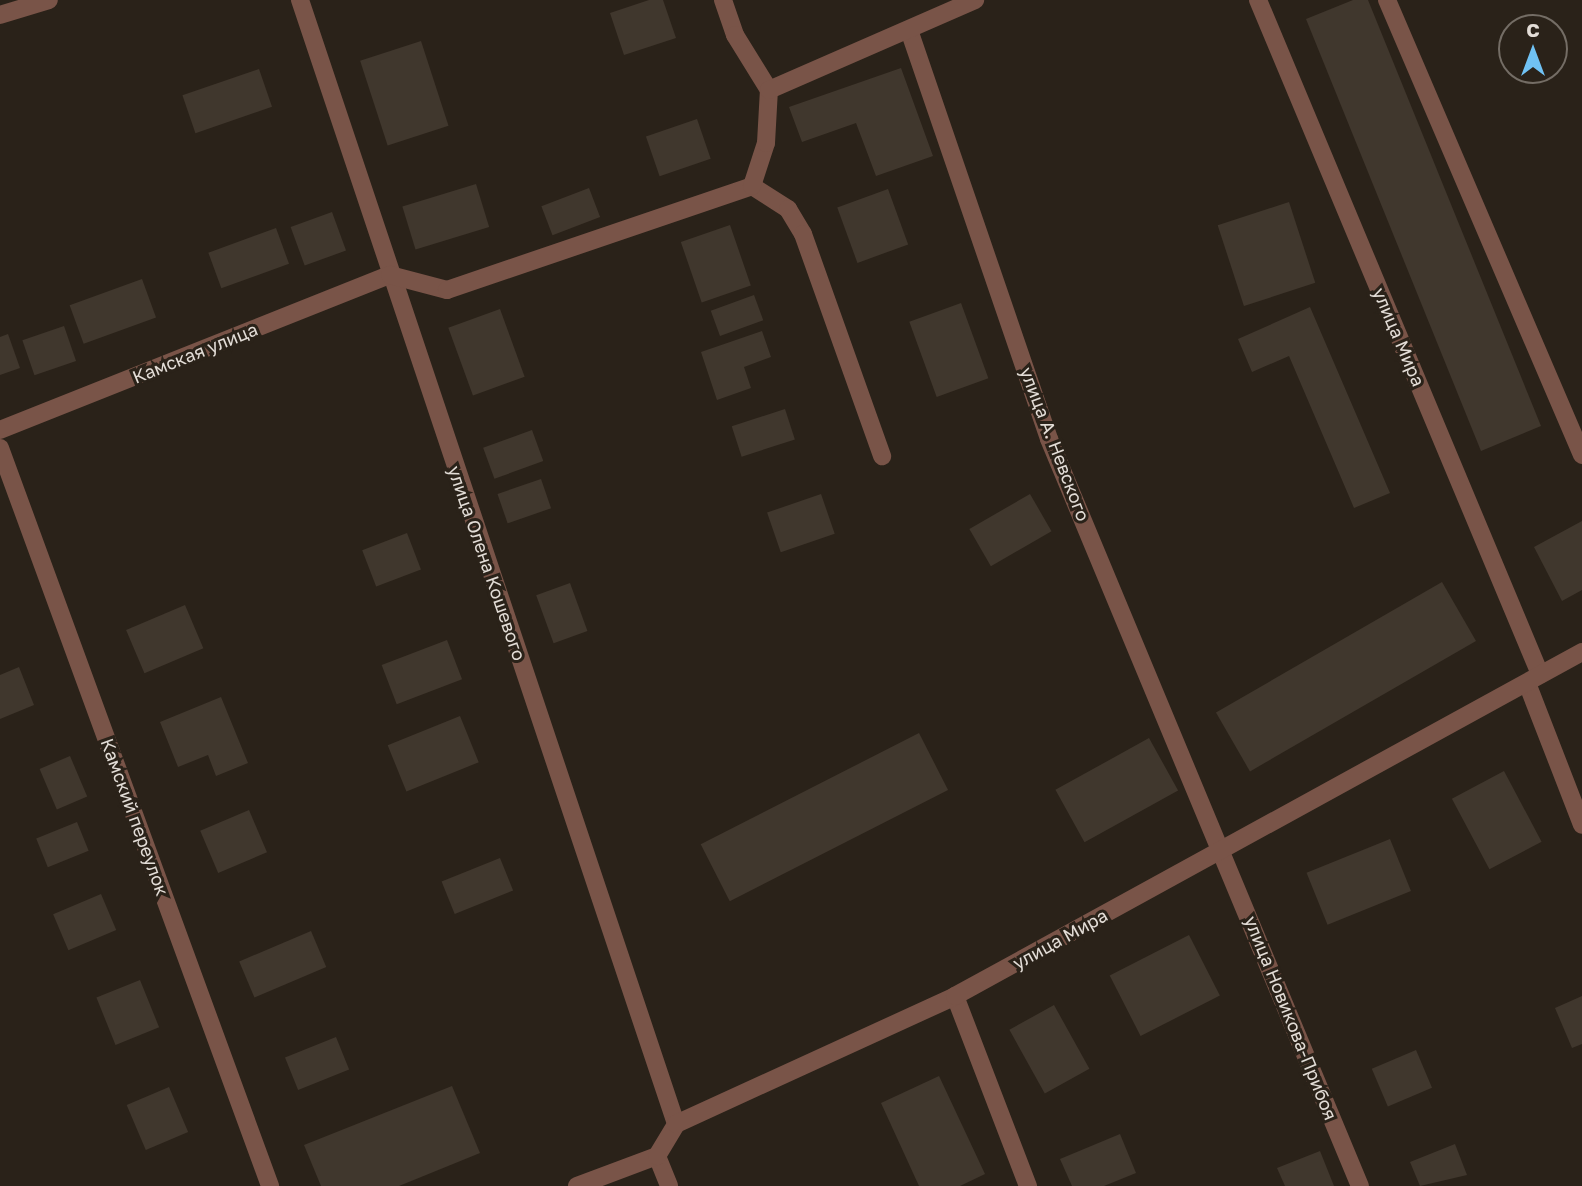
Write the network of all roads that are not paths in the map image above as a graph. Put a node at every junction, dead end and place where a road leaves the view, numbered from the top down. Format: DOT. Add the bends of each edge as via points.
graph roads {
  1 [pos="49,0"];
  2 [pos="300,0"];
  3 [pos="723,0"];
  4 [pos="975,0"];
  5 [pos="1258,0"];
  6 [pos="1387,0"];
  7 [pos="0,15"];
  8 [pos="909,30"];
  9 [pos="769,90"];
  10 [pos="752,186"];
  11 [pos="390,275"];
  12 [pos="0,430"];
  13 [pos="0,448"];
  14 [pos="882,456"];
  15 [pos="1582,456"];
  16 [pos="1582,652"];
  17 [pos="1533,678"];
  18 [pos="1582,825"];
  19 [pos="1223,849"];
  20 [pos="955,996"];
  21 [pos="676,1124"];
  22 [pos="657,1157"];
  23 [pos="270,1186"];
  24 [pos="577,1186"];
  25 [pos="669,1186"];
  26 [pos="1028,1186"];
  27 [pos="1360,1186"];
  1 -- 7 [label="street"];
  2 -- 11 [label="street, улица Олена Кошевого"];
  3 -- 9 [label="street" via="735,35"];
  4 -- 8 [label="street"];
  5 -- 17 [label="street, улица Мира"];
  6 -- 15 [label="street"];
  8 -- 9 [label="street"];
  8 -- 19 [label="street, улица А. Невского" via="1049,439"];
  9 -- 10 [label="street" via="766,144"];
  10 -- 11 [label="street" via="447,290"];
  10 -- 14 [label="street" via="788,209 803,234"];
  11 -- 12 [label="street, Камская улица"];
  11 -- 21 [label="street, улица Олена Кошевого"];
  13 -- 23 [label="street, Камский переулок"];
  16 -- 17 [label="street, улица Мира"];
  17 -- 18 [label="street"];
  17 -- 19 [label="street, улица Мира"];
  19 -- 20 [label="street, улица Мира"];
  19 -- 27 [label="street, улица Новикова-Прибоя"];
  20 -- 21 [label="street, улица Мира"];
  20 -- 26 [label="street"];
  21 -- 22 [label="street"];
  22 -- 24 [label="street"];
  22 -- 25 [label="street"];
}
